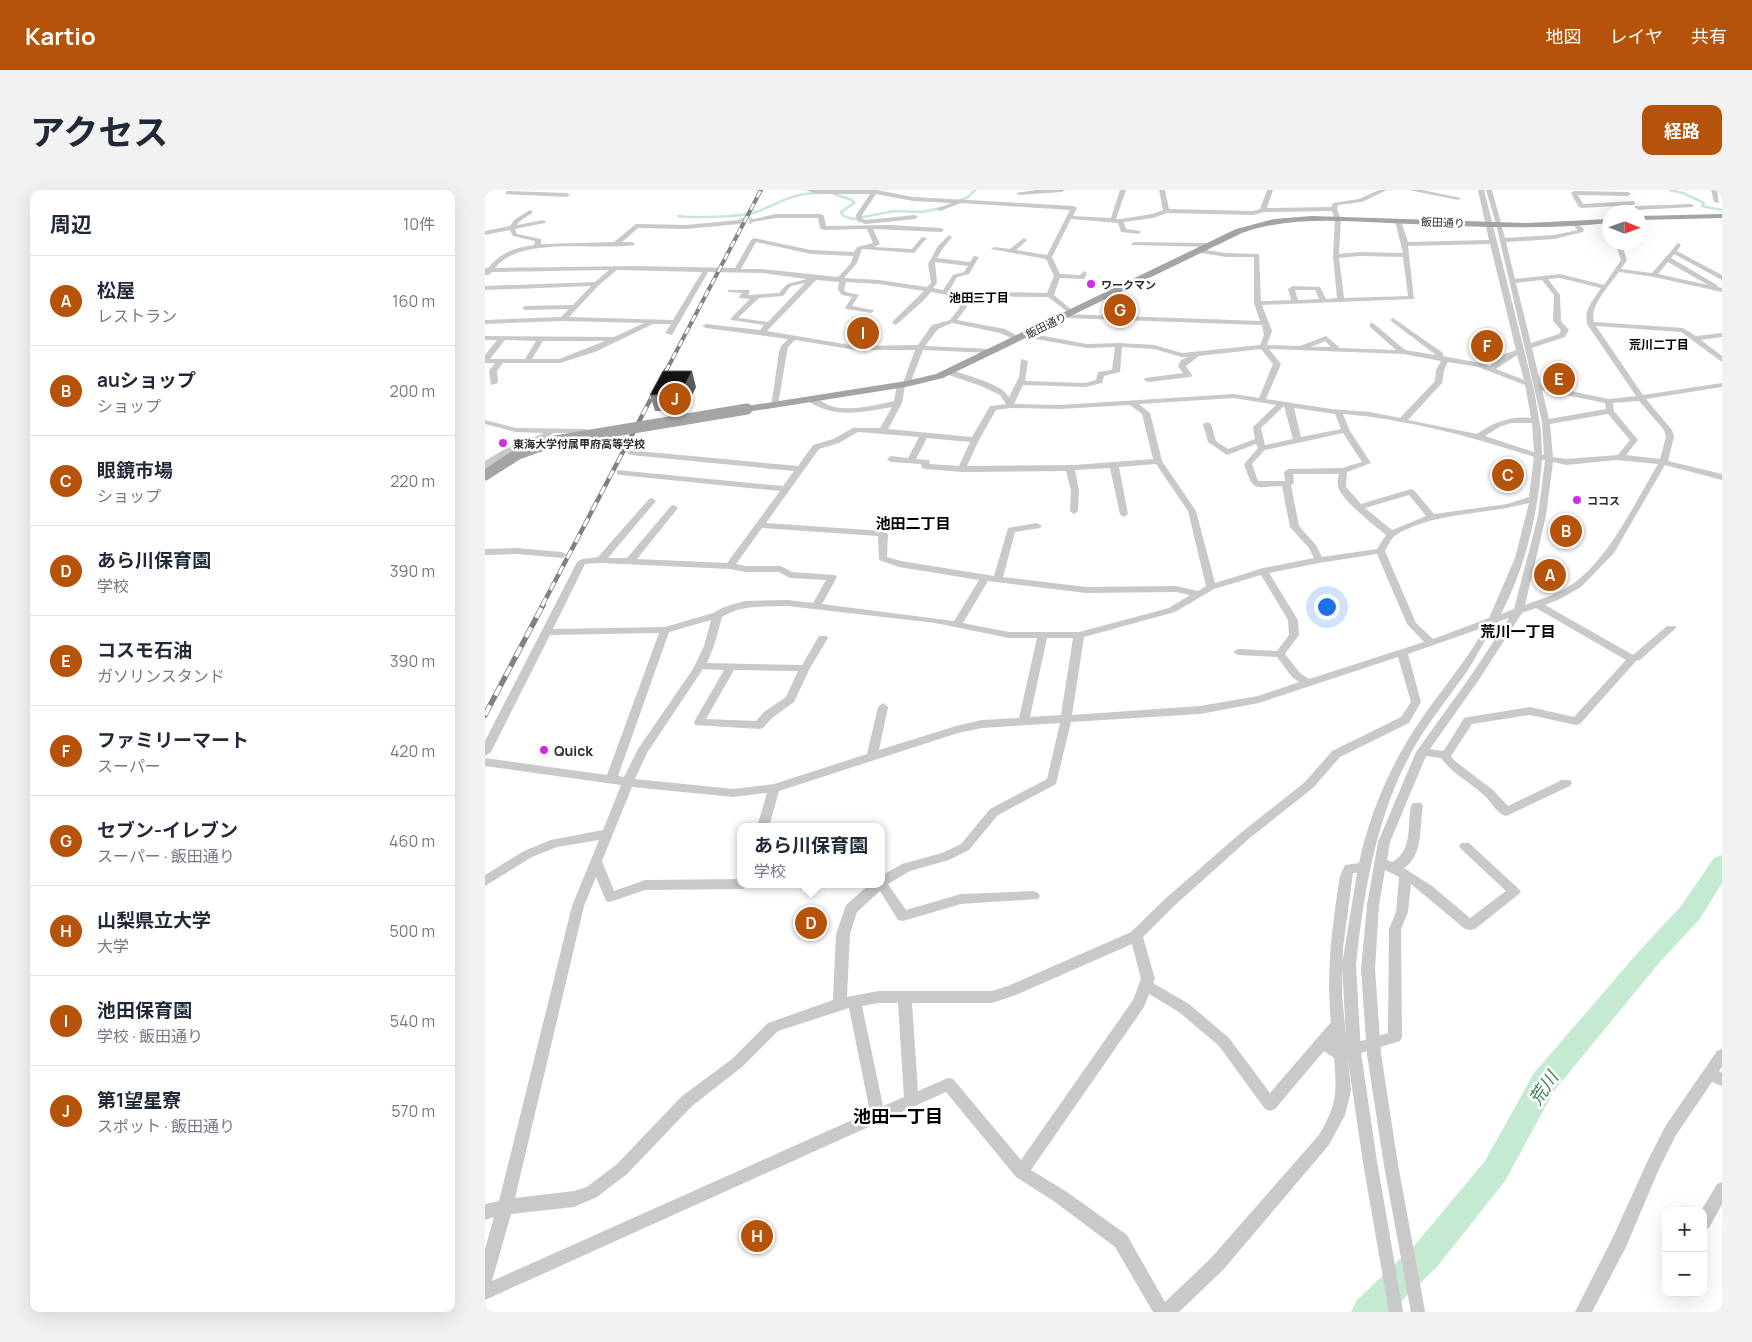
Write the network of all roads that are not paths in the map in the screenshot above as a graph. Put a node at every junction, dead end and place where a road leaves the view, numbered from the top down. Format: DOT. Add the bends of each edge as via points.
graph roads {
  1 [pos="562,190"];
  2 [pos="808,190"];
  3 [pos="1062,190"];
  4 [pos="1123,190"];
  5 [pos="1162,190"];
  6 [pos="1270,190"];
  7 [pos="1385,190"];
  8 [pos="1412,190"];
  9 [pos="1481,190"];
  10 [pos="1489,190"];
  11 [pos="1714,190"];
  12 [pos="874,192"];
  13 [pos="892,192"];
  14 [pos="1018,192"];
  15 [pos="1627,192"];
  16 [pos="507,193"];
  17 [pos="555,195"];
  18 [pos="567,196"];
  19 [pos="1459,198"];
  20 [pos="962,201"];
  21 [pos="1717,202"];
  22 [pos="903,204"];
  23 [pos="1026,204"];
  24 [pos="1634,205"];
  25 [pos="1691,206"];
  26 [pos="1602,208"];
  27 [pos="940,209"];
  28 [pos="1263,210"];
  29 [pos="1334,210"];
  30 [pos="1167,211"];
  31 [pos="1647,211"];
  32 [pos="530,212"];
  33 [pos="1647,212"];
  34 [pos="1254,213"];
  35 [pos="1722,216"];
  36 [pos="915,217"];
  37 [pos="1069,217"];
  38 [pos="900,218"];
  39 [pos="752,220"];
  40 [pos="1113,220"];
  41 [pos="1337,220"];
  42 [pos="1121,221"];
  43 [pos="1398,221"];
  44 [pos="543,222"];
  45 [pos="739,222"];
  46 [pos="1267,223"];
  47 [pos="1494,224"];
  48 [pos="1602,224"];
  49 [pos="1577,225"];
  50 [pos="870,227"];
  51 [pos="512,229"];
  52 [pos="941,230"];
  53 [pos="485,233"];
  54 [pos="949,237"];
  55 [pos="924,238"];
  56 [pos="1024,240"];
  57 [pos="1498,241"];
  58 [pos="615,244"];
  59 [pos="632,244"];
  60 [pos="1405,244"];
  61 [pos="1211,245"];
  62 [pos="1678,245"];
  63 [pos="537,246"];
  64 [pos="994,249"];
  65 [pos="1620,250"];
  66 [pos="858,251"];
  67 [pos="1011,251"];
  68 [pos="1198,251"];
  69 [pos="1673,251"];
  70 [pos="1407,255"];
  71 [pos="1336,256"];
  72 [pos="976,257"];
  73 [pos="1049,257"];
  74 [pos="1667,259"];
  75 [pos="933,260"];
  76 [pos="487,261"];
  77 [pos="497,261"];
  78 [pos="972,264"];
  79 [pos="616,268"];
  80 [pos="487,270"];
  81 [pos="706,270"];
  82 [pos="737,270"];
  83 [pos="1617,270"];
  84 [pos="1085,273"];
  85 [pos="1654,275"];
  86 [pos="1057,276"];
  87 [pos="485,278"];
  88 [pos="1544,278"];
  89 [pos="1722,278"];
  90 [pos="815,279"];
  91 [pos="841,280"];
  92 [pos="1512,281"];
  93 [pos="597,284"];
  94 [pos="1605,287"];
  95 [pos="485,288"];
  96 [pos="926,290"];
  97 [pos="1721,290"];
  98 [pos="730,291"];
  99 [pos="944,293"];
  100 [pos="956,294"];
  101 [pos="1050,295"];
  102 [pos="757,296"];
  103 [pos="1341,300"];
  104 [pos="1323,301"];
  105 [pos="1295,302"];
  106 [pos="1257,303"];
  107 [pos="575,307"];
  108 [pos="525,308"];
  109 [pos="871,311"];
  110 [pos="1068,314"];
  111 [pos="563,319"];
  112 [pos="1393,320"];
  113 [pos="654,321"];
  114 [pos="953,321"];
  115 [pos="485,322"];
  116 [pos="675,322"];
  117 [pos="896,323"];
  118 [pos="1265,323"];
  119 [pos="770,324"];
  120 [pos="1591,324"];
  121 [pos="1373,325"];
  122 [pos="706,326"];
  123 [pos="762,332"];
  124 [pos="669,333"];
  125 [pos="1722,335"];
  126 [pos="793,337"];
  127 [pos="1023,337"];
  128 [pos="485,338"];
  129 [pos="502,338"];
  130 [pos="541,338"];
  131 [pos="617,339"];
  132 [pos="1693,339"];
  133 [pos="1119,345"];
  134 [pos="921,347"];
  135 [pos="1263,347"];
  136 [pos="1299,348"];
  137 [pos="1524,349"];
  138 [pos="1337,350"];
  139 [pos="991,352"];
  140 [pos="1403,352"];
  141 [pos="1196,355"];
  142 [pos="1445,358"];
  143 [pos="485,360"];
  144 [pos="527,360"];
  145 [pos="1722,360"];
  146 [pos="501,361"];
  147 [pos="1024,361"];
  148 [pos="1491,369"];
  149 [pos="949,372"];
  150 [pos="1148,380"];
  151 [pos="494,383"];
  152 [pos="1020,383"];
  153 [pos="904,384"];
  154 [pos="1533,385"];
  155 [pos="1722,385"];
  156 [pos="1641,398"];
  157 [pos="811,399"];
  158 [pos="1262,400"];
  159 [pos="1609,401"];
  160 [pos="898,403"];
  161 [pos="1132,403"];
  162 [pos="774,405"];
  163 [pos="1010,405"];
  164 [pos="1286,405"];
  165 [pos="1610,411"];
  166 [pos="1338,412"];
  167 [pos="1402,421"];
  168 [pos="1535,421"];
  169 [pos="485,422"];
  170 [pos="1546,422"];
  171 [pos="1207,424"];
  172 [pos="552,430"];
  173 [pos="1346,430"];
  174 [pos="585,431"];
  175 [pos="883,431"];
  176 [pos="924,435"];
  177 [pos="1479,437"];
  178 [pos="975,440"];
  179 [pos="1297,441"];
  180 [pos="1261,444"];
  181 [pos="630,452"];
  182 [pos="1538,454"];
  183 [pos="1620,457"];
  184 [pos="1549,458"];
  185 [pos="891,459"];
  186 [pos="911,461"];
  187 [pos="1158,461"];
  188 [pos="1663,462"];
  189 [pos="485,465"];
  190 [pos="1114,465"];
  191 [pos="1069,468"];
  192 [pos="800,469"];
  193 [pos="962,469"];
  194 [pos="1343,470"];
  195 [pos="619,472"];
  196 [pos="485,475"];
  197 [pos="1722,477"];
  198 [pos="1286,483"];
  199 [pos="785,489"];
  200 [pos="1534,498"];
  201 [pos="652,501"];
  202 [pos="1358,507"];
  203 [pos="674,508"];
  204 [pos="1074,510"];
  205 [pos="1124,514"];
  206 [pos="1432,517"];
  207 [pos="759,525"];
  208 [pos="1037,526"];
  209 [pos="1391,534"];
  210 [pos="1380,551"];
  211 [pos="485,552"];
  212 [pos="561,555"];
  213 [pos="601,560"];
  214 [pos="1319,560"];
  215 [pos="630,561"];
  216 [pos="730,566"];
  217 [pos="1263,572"];
  218 [pos="985,578"];
  219 [pos="998,580"];
  220 [pos="1211,587"];
  221 [pos="1199,594"];
  222 [pos="1538,605"];
  223 [pos="816,606"];
  224 [pos="1518,612"];
  225 [pos="717,615"];
  226 [pos="1493,620"];
  227 [pos="957,624"];
  228 [pos="1671,628"];
  229 [pos="665,630"];
  230 [pos="545,632"];
  231 [pos="1043,635"];
  232 [pos="1079,635"];
  233 [pos="823,638"];
  234 [pos="1431,643"];
  235 [pos="1238,652"];
  236 [pos="1402,652"];
  237 [pos="1280,654"];
  238 [pos="1632,659"];
  239 [pos="700,666"];
  240 [pos="731,666"];
  241 [pos="805,668"];
  242 [pos="1307,683"];
  243 [pos="883,707"];
  244 [pos="1066,718"];
  245 [pos="1407,718"];
  246 [pos="1024,721"];
  247 [pos="1422,725"];
  248 [pos="485,752"];
  249 [pos="1422,752"];
  250 [pos="1444,755"];
  251 [pos="872,757"];
  252 [pos="485,762"];
  253 [pos="611,779"];
  254 [pos="628,782"];
  255 [pos="1566,783"];
  256 [pos="774,788"];
  257 [pos="1417,806"];
  258 [pos="764,823"];
  259 [pos="607,834"];
  260 [pos="1465,846"];
  261 [pos="596,860"];
  262 [pos="1380,862"];
  263 [pos="1363,868"];
  264 [pos="1400,870"];
  265 [pos="885,880"];
  266 [pos="485,881"];
  267 [pos="737,884"];
  268 [pos="874,888"];
  269 [pos="883,888"];
  270 [pos="1034,896"];
  271 [pos="1136,936"];
  272 [pos="1146,985"];
  273 [pos="905,997"];
  274 [pos="847,1003"];
  275 [pos="1337,1025"];
  276 [pos="1323,1042"];
  277 [pos="1339,1054"];
  278 [pos="1722,1056"];
  279 [pos="1715,1076"];
  280 [pos="911,1100"];
  281 [pos="878,1115"];
  282 [pos="1021,1172"];
  283 [pos="1722,1189"];
  284 [pos="505,1207"];
  285 [pos="485,1212"];
  286 [pos="1707,1215"];
  287 [pos="485,1277"];
  288 [pos="485,1292"];
  289 [pos="1162,1312"];
  290 [pos="1167,1312"];
  291 [pos="1396,1312"];
  292 [pos="1418,1312"];
  293 [pos="1583,1312"];
  1 -- 17 [label="street"];
  2 -- 12 [label="street"];
  3 -- 14 [label="street"];
  4 -- 40 [label="street"];
  5 -- 30 [label="street"];
  6 -- 28 [label="street"];
  7 -- 29 [label="street" via="1360,202 1335,204"];
  8 -- 19 [label="street"];
  9 -- 47 [label="street"];
  10 -- 47 [label="street"];
  11 -- 21 [label="street"];
  12 -- 13 [label="street"];
  12 -- 38 [label="street" via="857,219 866,222"];
  13 -- 22 [label="street"];
  14 -- 23 [label="street"];
  15 -- 24 [label="street"];
  15 -- 26 [label="street" via="1574,193 1581,206"];
  16 -- 17 [label="street"];
  17 -- 18 [label="street"];
  20 -- 22 [label="street"];
  20 -- 23 [label="street"];
  20 -- 27 [label="street"];
  22 -- 38 [label="street"];
  23 -- 37 [label="street" via="1074,208"];
  25 -- 31 [label="street"];
  28 -- 29 [label="street"];
  28 -- 34 [label="street"];
  29 -- 41 [label="street"];
  30 -- 34 [label="street"];
  30 -- 42 [label="street"];
  32 -- 51 [label="street" via="516,221"];
  33 -- 35 [label="main road"];
  34 -- 46 [label="street"];
  36 -- 38 [label="street"];
  37 -- 40 [label="street"];
  37 -- 73 [label="street"];
  39 -- 50 [label="street" via="776,216 821,216 823,228"];
  40 -- 42 [label="street"];
  41 -- 43 [label="main road, 飯田通り"];
  41 -- 46 [label="main road, 飯田通り"];
  41 -- 71 [label="street"];
  42 -- 61 [label="street" via="1123,231 1135,241"];
  43 -- 47 [label="main road, 飯田通り"];
  43 -- 60 [label="street"];
  44 -- 51 [label="street"];
  45 -- 58 [label="street" via="686,227 636,226"];
  46 -- 61 [label="main road, 飯田通り" via="1249,227"];
  47 -- 49 [label="main road, 飯田通り"];
  47 -- 57 [label="street"];
  48 -- 49 [label="main road, 飯田通り"];
  49 -- 57 [label="street" via="1581,231 1561,236"];
  50 -- 52 [label="street"];
  50 -- 66 [label="street" via="877,244"];
  51 -- 53 [label="street"];
  51 -- 63 [label="street" via="515,235 539,240"];
  54 -- 75 [label="street"];
  55 -- 66 [label="street" via="914,252"];
  56 -- 67 [label="street"];
  57 -- 60 [label="street"];
  57 -- 92 [label="street"];
  57 -- 137 [label="street"];
  58 -- 59 [label="street"];
  58 -- 63 [label="street"];
  60 -- 70 [label="street"];
  61 -- 68 [label="main road, 飯田通り"];
  62 -- 69 [label="street"];
  63 -- 77 [label="street" via="517,249"];
  64 -- 67 [label="street"];
  65 -- 83 [label="street" via="1623,260"];
  66 -- 82 [label="street" via="811,252 754,240"];
  66 -- 91 [label="street" via="854,263"];
  67 -- 73 [label="street"];
  68 -- 106 [label="street" via="1257,255 1254,281"];
  68 -- 110 [label="main road, 飯田通り"];
  69 -- 74 [label="street"];
  69 -- 89 [label="street"];
  70 -- 71 [label="street"];
  70 -- 103 [label="street" via="1412,298"];
  71 -- 103 [label="street"];
  72 -- 78 [label="street"];
  73 -- 86 [label="street"];
  74 -- 85 [label="street"];
  74 -- 97 [label="street"];
  75 -- 78 [label="street"];
  75 -- 96 [label="street" via="934,283"];
  76 -- 77 [label="street"];
  77 -- 80 [label="street"];
  78 -- 99 [label="street" via="967,273 955,276"];
  79 -- 80 [label="street"];
  79 -- 81 [label="street"];
  79 -- 93 [label="street"];
  80 -- 87 [label="street"];
  81 -- 82 [label="street"];
  81 -- 116 [label="street"];
  82 -- 90 [label="street"];
  83 -- 85 [label="street"];
  83 -- 94 [label="street"];
  84 -- 86 [label="street" via="1083,277"];
  85 -- 97 [label="street"];
  86 -- 101 [label="street"];
  88 -- 92 [label="street"];
  88 -- 94 [label="street" via="1563,274"];
  88 -- 137 [label="street" via="1557,296 1557,320 1565,330 1562,335"];
  90 -- 91 [label="street"];
  90 -- 102 [label="street" via="789,285 781,296"];
  90 -- 119 [label="street"];
  91 -- 96 [label="street"];
  91 -- 109 [label="street" via="843,294 856,295 848,308"];
  92 -- 137 [label="street"];
  93 -- 95 [label="street"];
  93 -- 107 [label="street"];
  94 -- 120 [label="street" via="1592,307"];
  96 -- 99 [label="street"];
  96 -- 117 [label="street" via="921,300"];
  98 -- 102 [label="street" via="747,291 742,297"];
  99 -- 100 [label="street"];
  100 -- 101 [label="street"];
  100 -- 114 [label="street" via="964,307"];
  101 -- 110 [label="street"];
  102 -- 119 [label="street" via="733,319"];
  103 -- 104 [label="street"];
  104 -- 105 [label="street"];
  104 -- 105 [label="street" via="1318,288 1293,288"];
  105 -- 106 [label="street"];
  106 -- 118 [label="street"];
  107 -- 108 [label="street"];
  107 -- 111 [label="street"];
  110 -- 118 [label="street"];
  110 -- 127 [label="main road, 飯田通り"];
  111 -- 113 [label="street"];
  111 -- 115 [label="street"];
  112 -- 142 [label="street"];
  113 -- 116 [label="street"];
  113 -- 131 [label="street"];
  114 -- 127 [label="street"];
  114 -- 134 [label="street" via="935,327"];
  116 -- 124 [label="street"];
  118 -- 135 [label="street" via="1268,336"];
  119 -- 123 [label="street"];
  120 -- 132 [label="street" via="1683,330"];
  120 -- 156 [label="street"];
  121 -- 140 [label="street"];
  122 -- 123 [label="street"];
  123 -- 126 [label="street"];
  125 -- 132 [label="street"];
  126 -- 134 [label="street" via="856,348"];
  126 -- 162 [label="street" via="783,352"];
  127 -- 133 [label="street" via="1087,346"];
  127 -- 139 [label="main road, 飯田通り"];
  128 -- 129 [label="street"];
  129 -- 130 [label="street"];
  129 -- 143 [label="street"];
  130 -- 131 [label="street"];
  130 -- 144 [label="street"];
  131 -- 144 [label="street" via="560,361"];
  132 -- 145 [label="street"];
  133 -- 141 [label="street" via="1154,347 1182,355"];
  133 -- 152 [label="street" via="1116,372 1101,374 1099,381 1085,385"];
  134 -- 139 [label="street"];
  134 -- 153 [label="street"];
  135 -- 136 [label="street"];
  135 -- 141 [label="street"];
  135 -- 158 [label="street" via="1277,364"];
  136 -- 138 [label="street"];
  136 -- 138 [label="street" via="1326,338"];
  137 -- 148 [label="street"];
  137 -- 154 [label="street"];
  138 -- 140 [label="street"];
  139 -- 149 [label="main road, 飯田通り"];
  140 -- 142 [label="street"];
  141 -- 150 [label="street" via="1182,366 1188,375"];
  142 -- 148 [label="street"];
  142 -- 167 [label="street" via="1439,381"];
  143 -- 146 [label="street"];
  144 -- 146 [label="street"];
  146 -- 151 [label="street" via="493,371"];
  147 -- 152 [label="street"];
  148 -- 154 [label="street"];
  149 -- 153 [label="main road, 飯田通り"];
  149 -- 163 [label="street" via="1003,393"];
  152 -- 163 [label="street"];
  153 -- 157 [label="main road, 飯田通り"];
  153 -- 160 [label="street"];
  154 -- 159 [label="street"];
  154 -- 168 [label="street"];
  154 -- 170 [label="street"];
  155 -- 156 [label="street"];
  156 -- 159 [label="street"];
  156 -- 188 [label="street" via="1668,430 1670,437"];
  157 -- 160 [label="street" via="822,408 831,409 861,409"];
  157 -- 162 [label="main road, 飯田通り"];
  158 -- 161 [label="street" via="1234,396"];
  158 -- 164 [label="street"];
  159 -- 165 [label="street"];
  160 -- 175 [label="street"];
  161 -- 163 [label="street" via="1060,407"];
  161 -- 187 [label="street" via="1146,413"];
  162 -- 196 [label="main road, 飯田通り, bridge" via="554,441 517,454"];
  163 -- 178 [label="street" via="993,408"];
  164 -- 166 [label="street"];
  164 -- 179 [label="street"];
  164 -- 180 [label="street" via="1257,427"];
  165 -- 170 [label="street"];
  165 -- 183 [label="street" via="1634,440"];
  166 -- 167 [label="street"];
  166 -- 173 [label="street"];
  167 -- 177 [label="street"];
  168 -- 177 [label="street" via="1512,419 1491,427"];
  168 -- 182 [label="street"];
  169 -- 172 [label="street" via="516,430"];
  170 -- 184 [label="street"];
  171 -- 180 [label="street" via="1212,442 1227,452"];
  172 -- 174 [label="street"];
  172 -- 189 [label="street" via="544,437 506,452"];
  173 -- 179 [label="street"];
  173 -- 194 [label="street" via="1367,463"];
  175 -- 176 [label="street"];
  175 -- 192 [label="street" via="856,430 836,441 816,446"];
  176 -- 178 [label="street"];
  176 -- 186 [label="street"];
  177 -- 182 [label="street"];
  178 -- 193 [label="street"];
  179 -- 180 [label="street"];
  180 -- 198 [label="street" via="1248,464 1255,484"];
  181 -- 192 [label="street"];
  182 -- 184 [label="street"];
  182 -- 200 [label="street"];
  183 -- 184 [label="street" via="1566,462"];
  183 -- 188 [label="street"];
  184 -- 224 [label="street" via="1542,516"];
  185 -- 186 [label="street"];
  186 -- 193 [label="street" via="926,462 925,466"];
  187 -- 190 [label="street"];
  187 -- 220 [label="street" via="1192,511"];
  188 -- 197 [label="street"];
  188 -- 222 [label="street" via="1611,551 1578,585"];
  190 -- 191 [label="street"];
  190 -- 205 [label="street"];
  191 -- 193 [label="street"];
  191 -- 204 [label="street" via="1075,491"];
  192 -- 199 [label="street"];
  194 -- 198 [label="street" via="1288,472 1290,484"];
  194 -- 202 [label="street" via="1342,487"];
  195 -- 199 [label="street"];
  198 -- 214 [label="street" via="1295,527 1313,547"];
  199 -- 207 [label="street"];
  200 -- 206 [label="street" via="1508,506"];
  200 -- 226 [label="street" via="1513,578"];
  201 -- 213 [label="street"];
  202 -- 206 [label="street" via="1411,492"];
  202 -- 209 [label="street"];
  203 -- 215 [label="street"];
  206 -- 209 [label="street"];
  207 -- 216 [label="street"];
  207 -- 218 [label="street" via="883,534 882,558 899,564"];
  208 -- 219 [label="street" via="1011,530"];
  209 -- 210 [label="street"];
  210 -- 214 [label="street"];
  210 -- 234 [label="street" via="1412,624"];
  211 -- 212 [label="street"];
  213 -- 215 [label="street"];
  213 -- 230 [label="street" via="582,562"];
  214 -- 217 [label="street"];
  215 -- 216 [label="street"];
  216 -- 223 [label="street" via="781,569 790,575 832,577"];
  217 -- 220 [label="street"];
  217 -- 237 [label="street" via="1293,620 1294,635"];
  218 -- 219 [label="street"];
  218 -- 227 [label="street"];
  219 -- 221 [label="street" via="1086,590 1176,589"];
  220 -- 221 [label="street"];
  221 -- 232 [label="street" via="1172,610"];
  222 -- 224 [label="street"];
  222 -- 238 [label="street"];
  223 -- 225 [label="street" via="745,604"];
  223 -- 227 [label="street"];
  224 -- 226 [label="street"];
  224 -- 249 [label="street"];
  225 -- 229 [label="street"];
  225 -- 239 [label="street"];
  226 -- 234 [label="street"];
  226 -- 247 [label="street" via="1475,652"];
  227 -- 231 [label="street" via="1009,635"];
  228 -- 238 [label="street"];
  229 -- 230 [label="street"];
  229 -- 253 [label="street"];
  230 -- 248 [label="street"];
  231 -- 232 [label="street"];
  231 -- 246 [label="street"];
  232 -- 244 [label="street"];
  233 -- 241 [label="street"];
  234 -- 236 [label="street"];
  235 -- 237 [label="street"];
  236 -- 242 [label="street"];
  236 -- 245 [label="street" via="1416,702"];
  237 -- 242 [label="street" via="1296,675"];
  238 -- 250 [label="street" via="1576,722 1530,711 1468,721"];
  239 -- 240 [label="street"];
  239 -- 254 [label="street" via="642,752"];
  240 -- 241 [label="street"];
  240 -- 241 [label="street" via="699,722 759,725 790,699"];
  242 -- 244 [label="street" via="1259,699 1200,710"];
  243 -- 251 [label="street"];
  244 -- 246 [label="street"];
  244 -- 265 [label="street" via="1052,781 995,812 965,847 945,858 906,867"];
  245 -- 247 [label="street"];
  245 -- 271 [label="street" via="1336,754 1309,785 1240,840"];
  246 -- 251 [label="street" via="982,724 956,730"];
  247 -- 263 [label="street" via="1403,758 1374,825"];
  249 -- 250 [label="street"];
  249 -- 262 [label="street" via="1384,842"];
  250 -- 255 [label="street" via="1506,812"];
  251 -- 256 [label="street"];
  252 -- 253 [label="street"];
  253 -- 254 [label="street"];
  254 -- 256 [label="street" via="733,793"];
  254 -- 259 [label="street"];
  256 -- 258 [label="street"];
  257 -- 264 [label="street" via="1411,855"];
  259 -- 261 [label="street"];
  259 -- 266 [label="street" via="555,843 528,854"];
  260 -- 264 [label="street" via="1515,891 1470,925"];
  261 -- 267 [label="street" via="610,897 645,886"];
  261 -- 284 [label="street" via="578,906 561,969"];
  262 -- 264 [label="street"];
  262 -- 292 [label="street, bridge" via="1368,969 1374,1054"];
  263 -- 275 [label="street" via="1349,868 1346,876 1337,948"];
  263 -- 291 [label="street, bridge" via="1349,965 1354,1054"];
  264 -- 277 [label="street" via="1402,912 1395,929 1395,1037"];
  268 -- 274 [label="street" via="851,909 843,934"];
  269 -- 270 [label="street" via="903,916 961,899"];
  271 -- 272 [label="street" via="1148,979"];
  271 -- 273 [label="street" via="992,998"];
  272 -- 276 [label="street" via="1184,1008 1224,1042 1269,1104"];
  272 -- 282 [label="street" via="1139,1003"];
  273 -- 274 [label="street" via="878,997"];
  273 -- 280 [label="street"];
  274 -- 281 [label="street"];
  274 -- 284 [label="street" via="773,1027 737,1063 687,1101 623,1169 592,1192 574,1199"];
  275 -- 276 [label="street"];
  275 -- 277 [label="street"];
  276 -- 277 [label="street"];
  277 -- 290 [label="street" via="1344,1091 1338,1115 1324,1140 1217,1264"];
  278 -- 279 [label="street"];
  279 -- 293 [label="street" via="1671,1130"];
  280 -- 281 [label="street"];
  280 -- 282 [label="street" via="949,1084"];
  281 -- 288 [label="street"];
  282 -- 289 [label="street" via="1121,1241"];
  283 -- 286 [label="street"];
  284 -- 285 [label="street"];
  284 -- 287 [label="street"];
}
